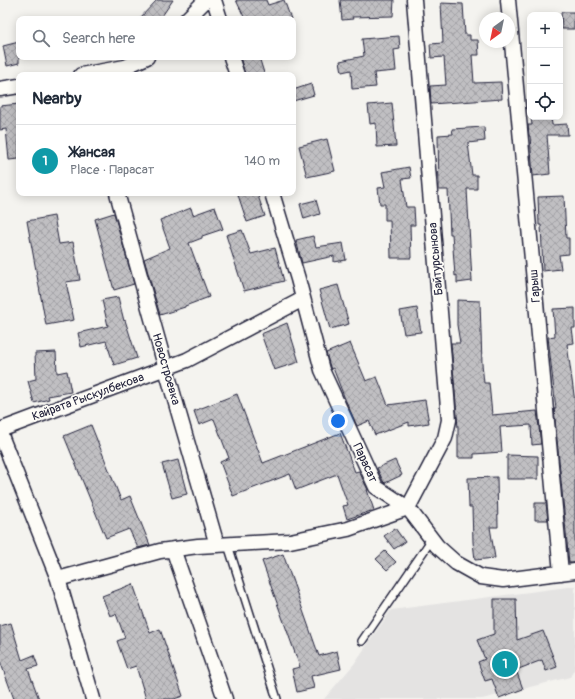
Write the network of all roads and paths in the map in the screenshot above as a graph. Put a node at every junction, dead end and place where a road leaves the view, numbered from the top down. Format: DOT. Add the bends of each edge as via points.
graph roads {
  1 [pos="206,0"];
  2 [pos="214,0"];
  3 [pos="414,0"];
  4 [pos="508,0"];
  5 [pos="190,16"];
  6 [pos="219,16"];
  7 [pos="140,60"];
  8 [pos="232,60"];
  9 [pos="98,72"];
  10 [pos="236,72"];
  11 [pos="16,86"];
  12 [pos="0,89"];
  13 [pos="117,196"];
  14 [pos="273,196"];
  15 [pos="303,300"];
  16 [pos="166,369"];
  17 [pos="0,430"];
  18 [pos="0,433"];
  19 [pos="408,508"];
  20 [pos="432,539"];
  21 [pos="223,545"];
  22 [pos="174,549"];
  23 [pos="568,572"];
  24 [pos="58,579"];
  25 [pos="362,641"];
  26 [pos="93,699"];
  27 [pos="225,699"];
  28 [pos="277,699"];
  1 -- 5 [label="street"];
  2 -- 6 [label="street"];
  3 -- 19 [label="street, Байтурсынова" via="449,420 445,438"];
  4 -- 23 [label="street, Гарыш"];
  7 -- 9 [label="street" via="125,67"];
  8 -- 10 [label="street"];
  11 -- 12 [label="street"];
  13 -- 16 [label="street, Новостроевка"];
  14 -- 15 [label="street, Парасат"];
  15 -- 16 [label="street, Кайрата Рыскулбекова"];
  15 -- 19 [label="street, Парасат" via="322,370 376,487"];
  16 -- 17 [label="street, Кайрата Рыскулбекова"];
  16 -- 21 [label="street, Новостроевка"];
  18 -- 24 [label="street"];
  19 -- 20 [label="street, Парасат"];
  19 -- 21 [label="street" via="348,529 290,541"];
  20 -- 23 [label="street, Парасат" via="456,562 481,577 503,580"];
  20 -- 25 [label="lane"];
  21 -- 22 [label="street"];
  21 -- 28 [label="lane, Новостроевка"];
  22 -- 24 [label="street"];
  22 -- 27 [label="street"];
  24 -- 26 [label="street"];
}
